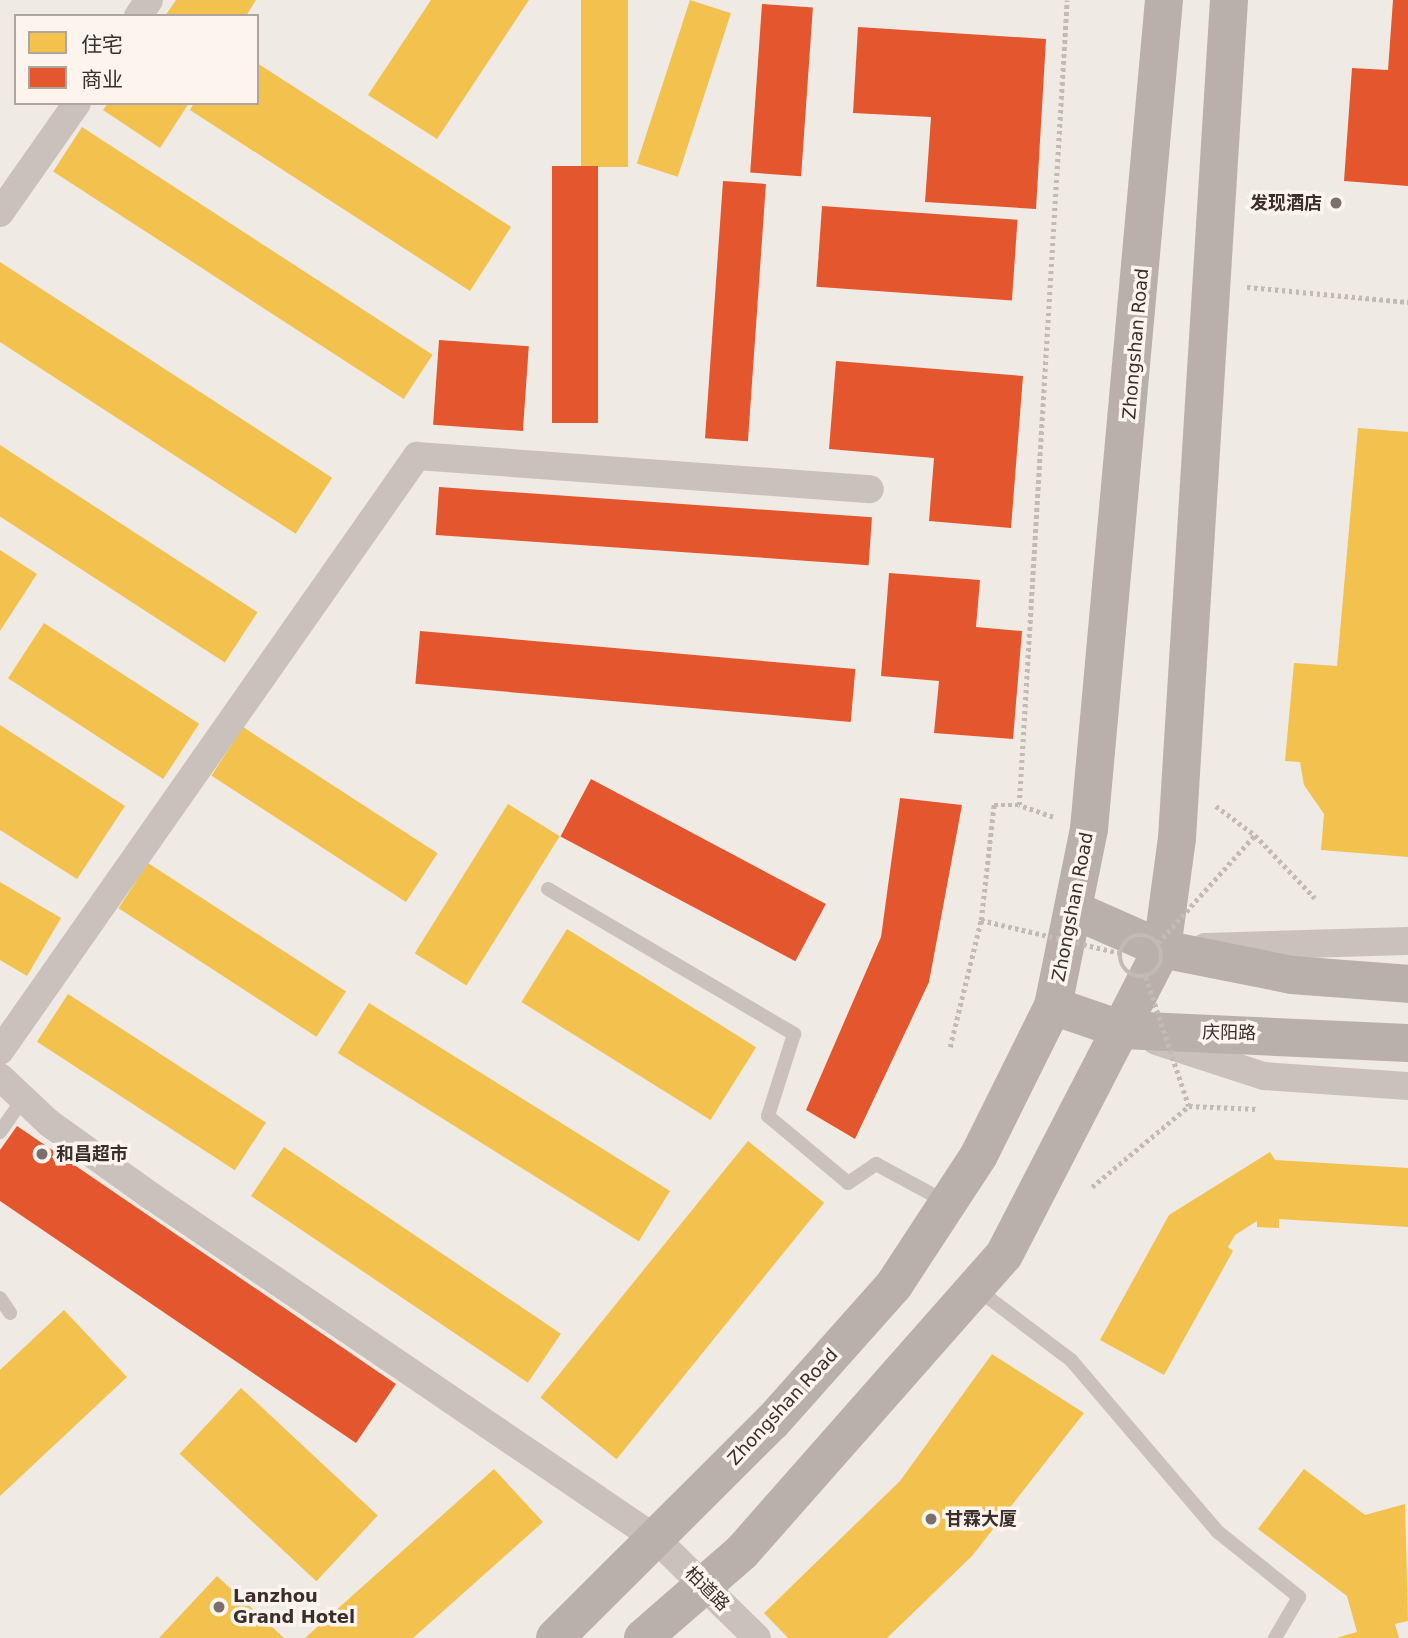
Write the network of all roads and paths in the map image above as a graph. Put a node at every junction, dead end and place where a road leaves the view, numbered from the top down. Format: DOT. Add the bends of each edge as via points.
graph roads {
  1 [pos="1067,0"];
  2 [pos="1164,0"];
  3 [pos="1229,0"];
  4 [pos="76,105"];
  5 [pos="0,213"];
  6 [pos="1211,283"];
  7 [pos="1408,302"];
  8 [pos="870,489"];
  9 [pos="1210,802"];
  10 [pos="1018,805"];
  11 [pos="1088,829"];
  12 [pos="1255,835"];
  13 [pos="548,889"];
  14 [pos="1315,898"];
  15 [pos="1076,911"];
  16 [pos="981,920"];
  17 [pos="1408,940"];
  18 [pos="1119,953"];
  19 [pos="1156,956"];
  20 [pos="1408,984"];
  21 [pos="1053,1006"];
  22 [pos="1123,1030"];
  23 [pos="1408,1043"];
  24 [pos="950,1047"];
  25 [pos="0,1051"];
  26 [pos="0,1077"];
  27 [pos="1408,1086"];
  28 [pos="23,1099"];
  29 [pos="1189,1107"];
  30 [pos="1268,1110"];
  31 [pos="0,1132"];
  32 [pos="1092,1187"];
  33 [pos="948,1203"];
  34 [pos="977,1289"];
  35 [pos="0,1298"];
  36 [pos="10,1312"];
  37 [pos="656,1539"];
  38 [pos="700,1583"];
  39 [pos="555,1638"];
  40 [pos="643,1638"];
  41 [pos="757,1638"];
  42 [pos="1276,1638"];
  1 -- 10 [label="path"];
  2 -- 11 [label="main road, Zhongshan Road"];
  3 -- 6 [label="main road"];
  4 -- 5 [label="street"];
  6 -- 7 [label="path"];
  6 -- 19 [label="main road" via="1177,838"];
  8 -- 25 [label="street" via="417,456"];
  9 -- 12 [label="path"];
  10 -- 11 [label="path"];
  10 -- 16 [label="path" via="995,805"];
  11 -- 15 [label="main road, Zhongshan Road"];
  12 -- 14 [label="path"];
  12 -- 19 [label="path, bridge"];
  13 -- 33 [label="lane" via="793,1034 768,1116 848,1183 876,1164"];
  15 -- 19 [label="main road"];
  15 -- 21 [label="main road, Zhongshan Road"];
  16 -- 18 [label="path, bridge"];
  16 -- 24 [label="path"];
  17 -- 19 [label="street"];
  18 -- 19 [label="path, bridge" via="1124,970"];
  18 -- 19 [label="path, bridge" via="1135,935"];
  19 -- 20 [label="main road" via="1292,975"];
  19 -- 22 [label="main road"];
  19 -- 29 [label="path, bridge"];
  21 -- 22 [label="main road, 庆阳路"];
  21 -- 33 [label="main road, Zhongshan Road" via="979,1155"];
  22 -- 23 [label="main road, 庆阳路"];
  22 -- 27 [label="street" via="1264,1076"];
  22 -- 34 [label="main road" via="1048,1180"];
  26 -- 28 [label="street, 柏道路"];
  28 -- 31 [label="lane"];
  28 -- 37 [label="street, 柏道路" via="151,1196"];
  29 -- 30 [label="path"];
  29 -- 32 [label="path"];
  33 -- 37 [label="main road, Zhongshan Road" via="894,1285"];
  34 -- 38 [label="main road" via="741,1552"];
  34 -- 42 [label="lane" via="1071,1360 1218,1532 1299,1597"];
  35 -- 36 [label="lane"];
  37 -- 38 [label="street, 柏道路"];
  37 -- 39 [label="main road, Zhongshan Road"];
  38 -- 40 [label="main road"];
  38 -- 41 [label="street, 柏道路"];
}
